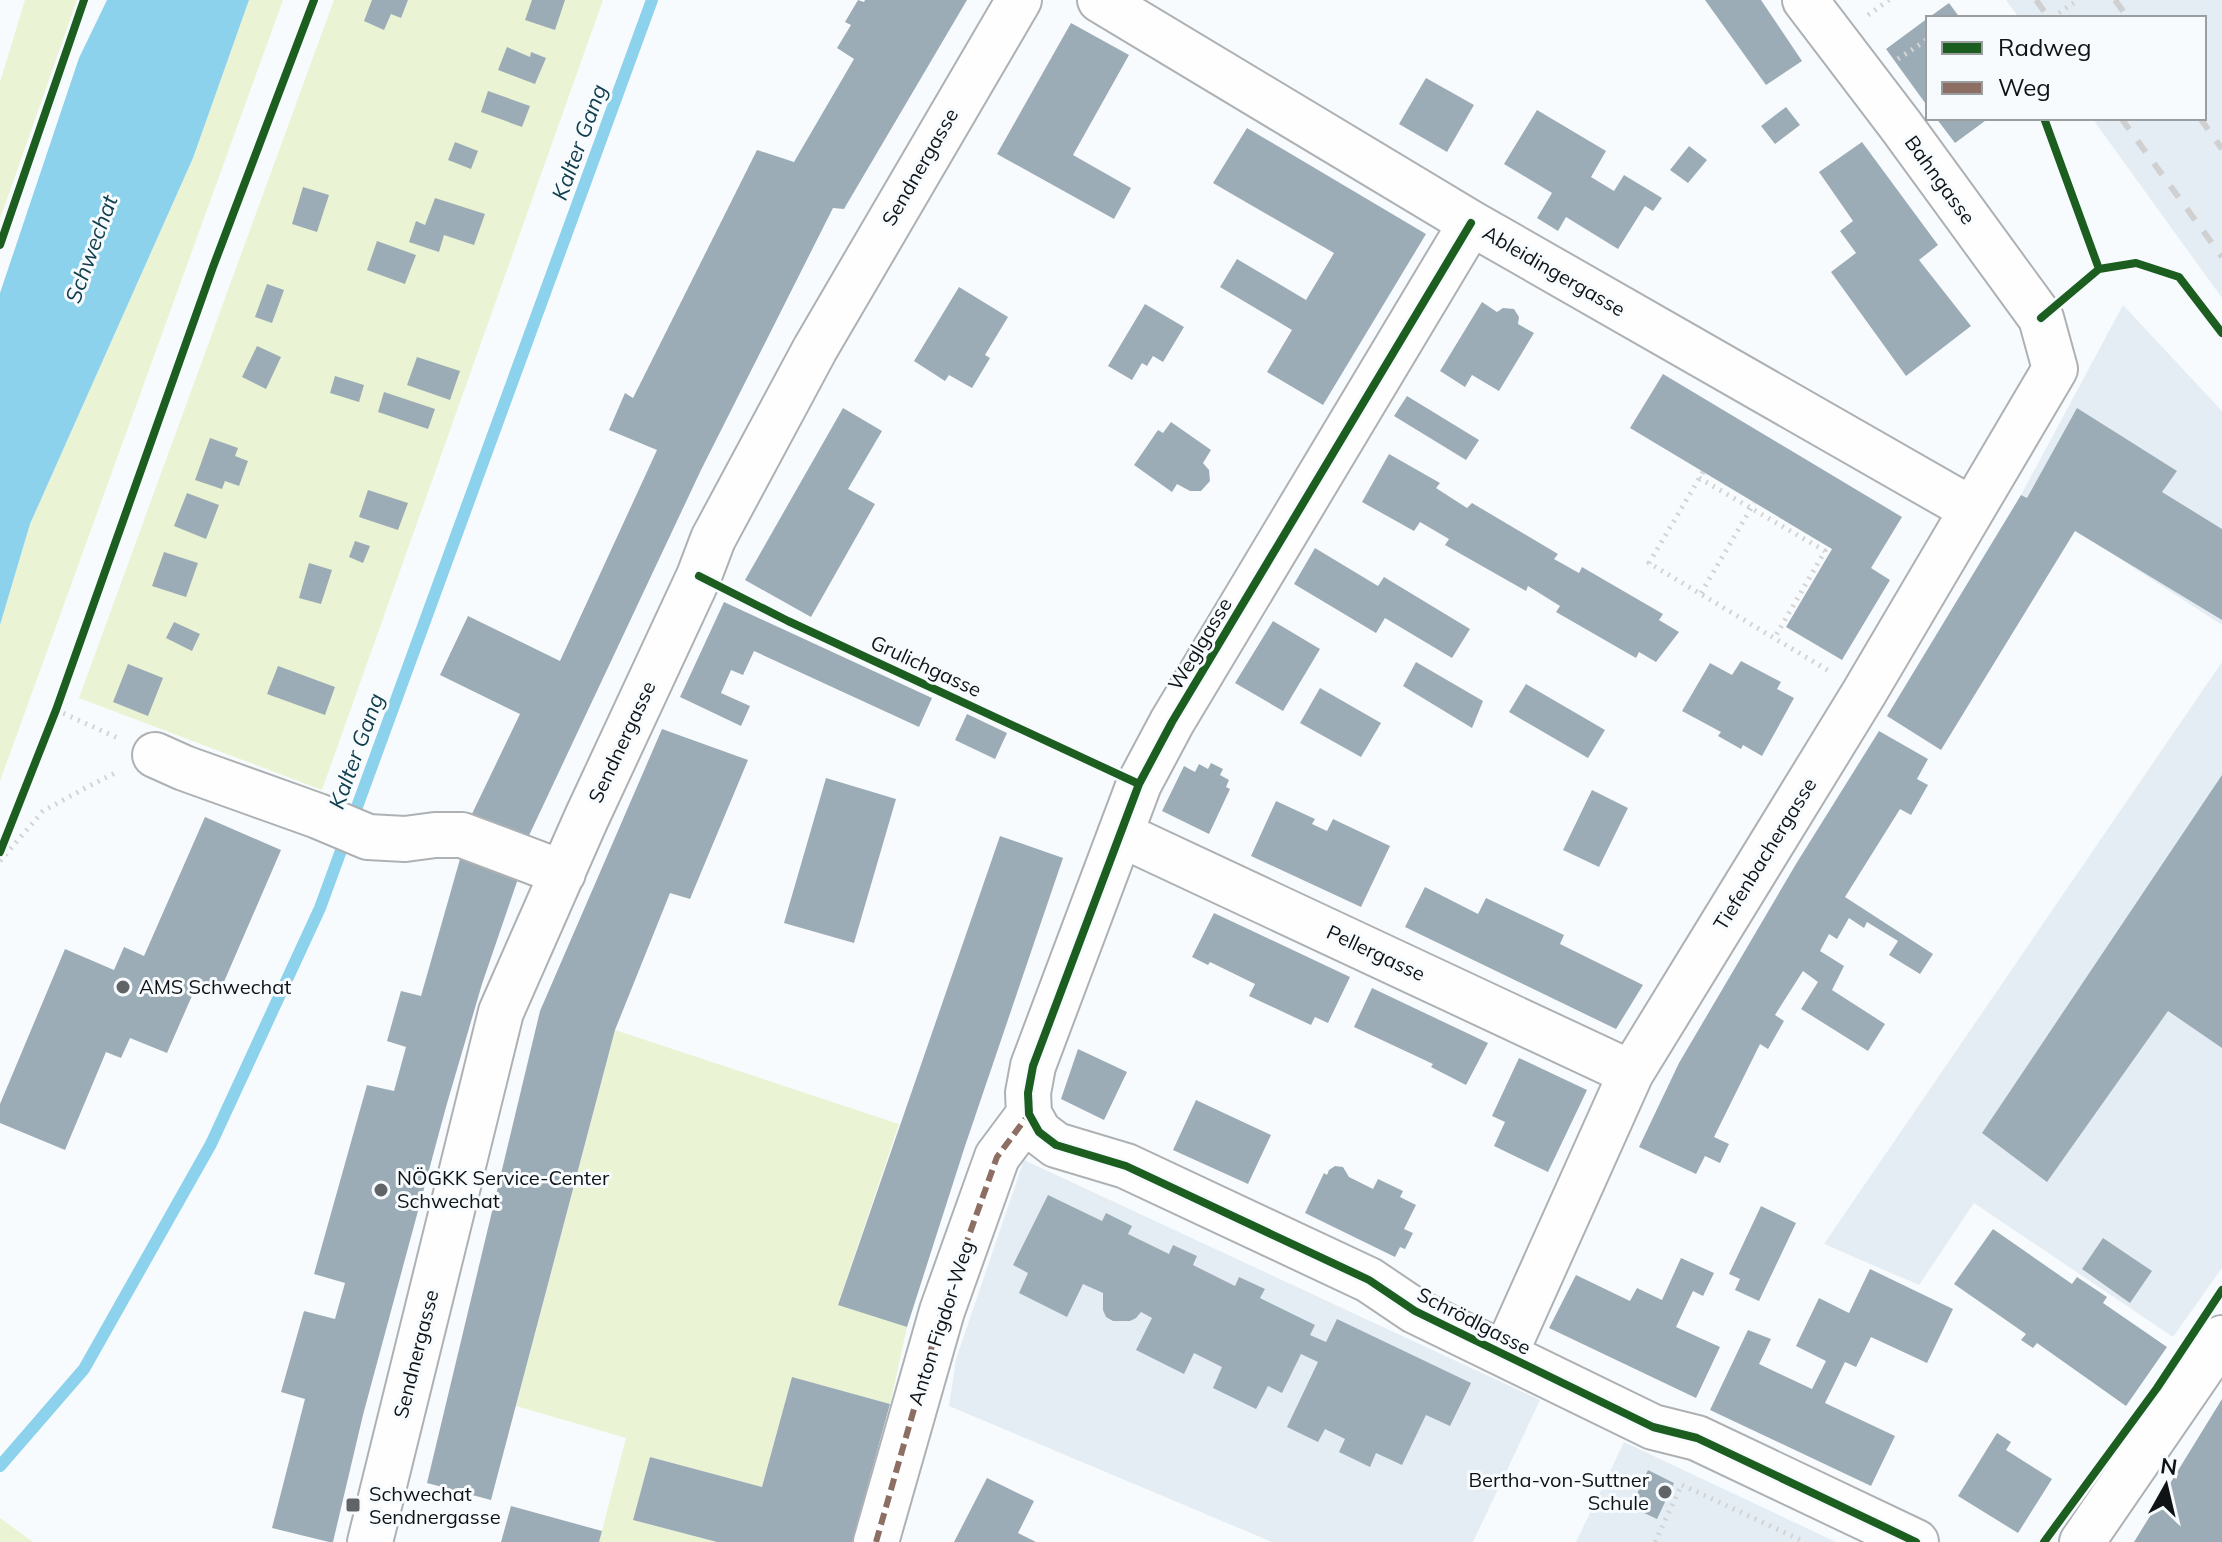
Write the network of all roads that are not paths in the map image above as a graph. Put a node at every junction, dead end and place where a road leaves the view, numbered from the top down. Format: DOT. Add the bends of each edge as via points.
graph roads {
  1 [pos="1019,0"];
  2 [pos="1100,0"];
  3 [pos="1805,0"];
  4 [pos="1471,223"];
  5 [pos="2055,369"];
  6 [pos="1971,509"];
  7 [pos="155,755"];
  8 [pos="1120,834"];
  9 [pos="563,873"];
  10 [pos="1631,1073"];
  11 [pos="1029,1114"];
  12 [pos="2222,1338"];
  13 [pos="1505,1354"];
  14 [pos="370,1542"];
  15 [pos="876,1542"];
  16 [pos="1916,1542"];
  17 [pos="2082,1542"];
  1 -- 9 [label="street, Sendnergasse" via="815,349 713,539"];
  2 -- 4 [label="street, Ableidingergasse"];
  3 -- 5 [label="street, Bahngasse" via="2041,318"];
  4 -- 6 [label="street, Ableidingergasse"];
  4 -- 8 [label="street, Weglgasse" via="1172,722"];
  5 -- 6 [label="street, Tiefenbachergasse"];
  6 -- 10 [label="street, Tiefenbachergasse"];
  7 -- 9 [label="street" via="368,837 462,835"];
  8 -- 10 [label="street, Pellergasse"];
  8 -- 11 [label="street, Weglgasse" via="1033,1066"];
  9 -- 14 [label="street, Sendnergasse" via="501,1012"];
  10 -- 13 [label="street, Tiefenbachergasse"];
  11 -- 13 [label="street, Schrödlgasse" via="1039,1132 1056,1145 1126,1166 1369,1280 1415,1311"];
  11 -- 15 [label="street, Anton Figdor-Weg" via="997,1157 942,1311"];
  12 -- 17 [label="street"];
  13 -- 16 [label="street, Schrödlgasse" via="1653,1427 1697,1438"];
}
